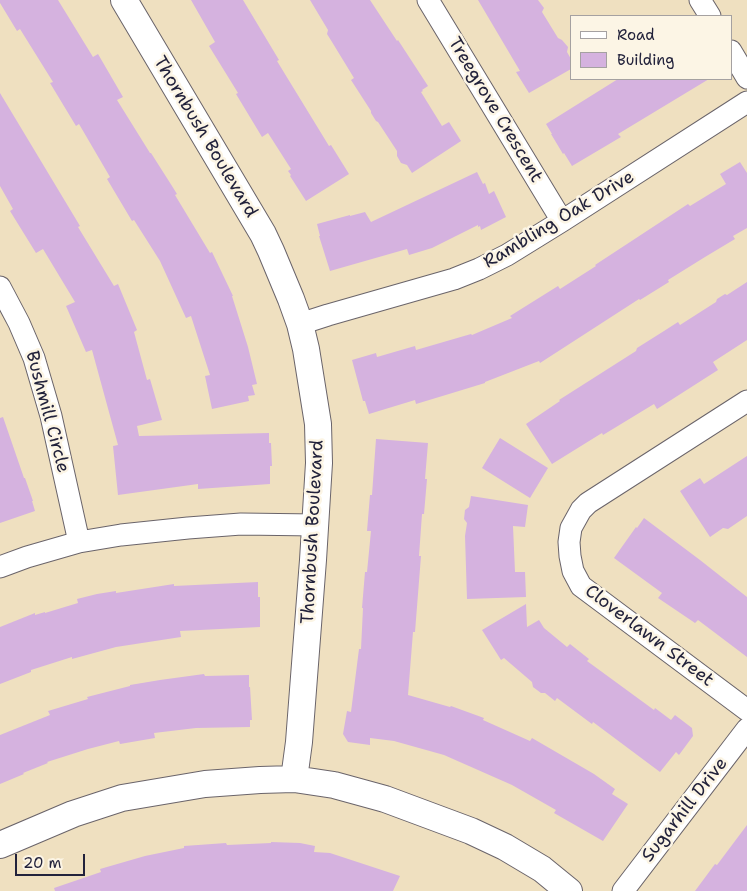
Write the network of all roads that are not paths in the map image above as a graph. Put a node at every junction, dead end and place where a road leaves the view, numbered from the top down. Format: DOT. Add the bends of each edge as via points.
graph roads {
  1 [pos="124,0"];
  2 [pos="428,0"];
  3 [pos="700,0"];
  4 [pos="709,15"];
  5 [pos="732,53"];
  6 [pos="747,78"];
  7 [pos="747,102"];
  8 [pos="562,220"];
  9 [pos="0,287"];
  10 [pos="300,324"];
  11 [pos="747,401"];
  12 [pos="316,525"];
  13 [pos="79,542"];
  14 [pos="0,567"];
  15 [pos="747,710"];
  16 [pos="747,729"];
  17 [pos="294,780"];
  18 [pos="0,845"];
  19 [pos="569,891"];
  20 [pos="623,891"];
  1 -- 10 [label="street, Thornbush Boulevard" via="263,234"];
  2 -- 8 [label="street, Treegrove Crescent"];
  3 -- 4 [label="street"];
  5 -- 6 [label="street"];
  7 -- 8 [label="street, Rambling Oak Drive"];
  8 -- 10 [label="street, Rambling Oak Drive" via="506,255 454,279"];
  9 -- 13 [label="street, Bushmill Circle" via="34,358 52,416"];
  10 -- 12 [label="street, Thornbush Boulevard" via="318,424"];
  11 -- 15 [label="street, Cloverlawn Street" via="588,503 571,528 569,542 573,571 581,586"];
  12 -- 13 [label="street" via="223,525"];
  12 -- 17 [label="street, Thornbush Boulevard"];
  13 -- 14 [label="street"];
  16 -- 20 [label="street, Sugarhill Drive"];
  17 -- 18 [label="street" via="205,784 122,798 73,814"];
  17 -- 19 [label="street" via="334,785 385,799 471,831 542,869"];
}
